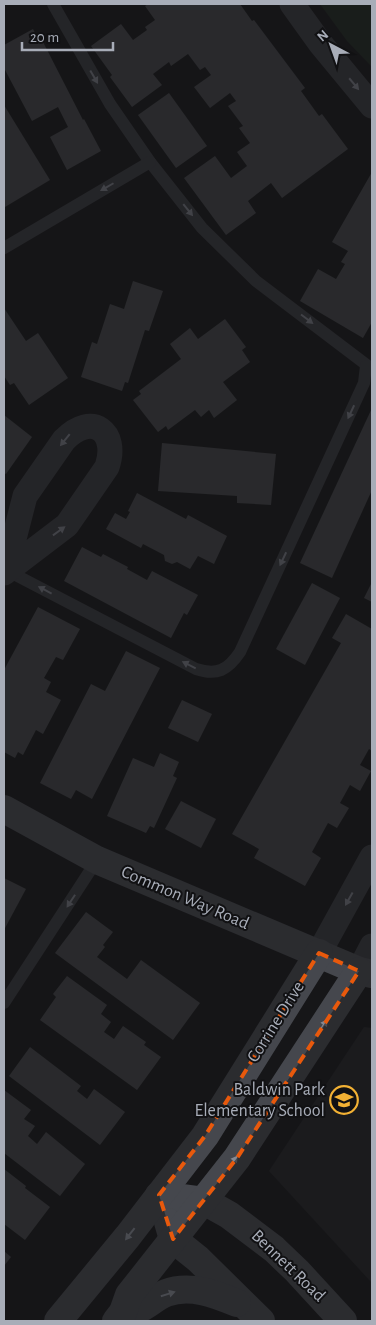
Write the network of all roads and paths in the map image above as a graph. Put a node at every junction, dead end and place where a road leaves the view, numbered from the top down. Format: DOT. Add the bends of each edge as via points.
graph roads {
  1 [pos="54,4"];
  2 [pos="292,4"];
  3 [pos="372,106"];
  4 [pos="150,162"];
  5 [pos="4,248"];
  6 [pos="369,368"];
  7 [pos="4,570"];
  8 [pos="4,809"];
  9 [pos="372,857"];
  10 [pos="97,860"];
  11 [pos="372,946"];
  12 [pos="319,953"];
  13 [pos="366,973"];
  14 [pos="4,1003"];
  15 [pos="159,1195"];
  16 [pos="204,1201"];
  17 [pos="173,1239"];
  18 [pos="254,1314"];
  19 [pos="120,1317"];
  20 [pos="58,1321"];
  21 [pos="343,1321"];
  1 -- 4 [label="lane, one-way" via="110,104"];
  2 -- 3 [label="street, one-way"];
  4 -- 5 [label="lane, one-way"];
  4 -- 6 [label="lane, one-way" via="202,228 256,281"];
  6 -- 7 [label="lane, one-way" via="240,652 223,670 196,669"];
  7 -- 7 [label="street, one-way" via="67,525 107,467 110,448 106,434 100,428 87,425 71,432 25,496"];
  8 -- 10 [label="street, Common Way Road"];
  9 -- 12 [label="street, Corrine Drive, one-way"];
  10 -- 12 [label="street, Common Way Road"];
  10 -- 14 [label="lane, one-way"];
  11 -- 13 [label="street"];
  12 -- 13 [label="street, Common Way Road"];
  12 -- 15 [label="street, Corrine Drive" via="205,1136"];
  16 -- 13 [label="street, one-way"];
  15 -- 16 [label="street, Bennett Road"];
  15 -- 17 [label="street"];
  15 -- 20 [label="street, Corrine Drive, one-way"];
  16 -- 17 [label="street"];
  16 -- 21 [label="street, Bennett Road" via="274,1249"];
  17 -- 18 [label="street"];
  17 -- 19 [label="street" via="129,1295"];
  19 -- 18 [label="street, one-way" via="167,1293 182,1290 200,1290 220,1296"];
}
